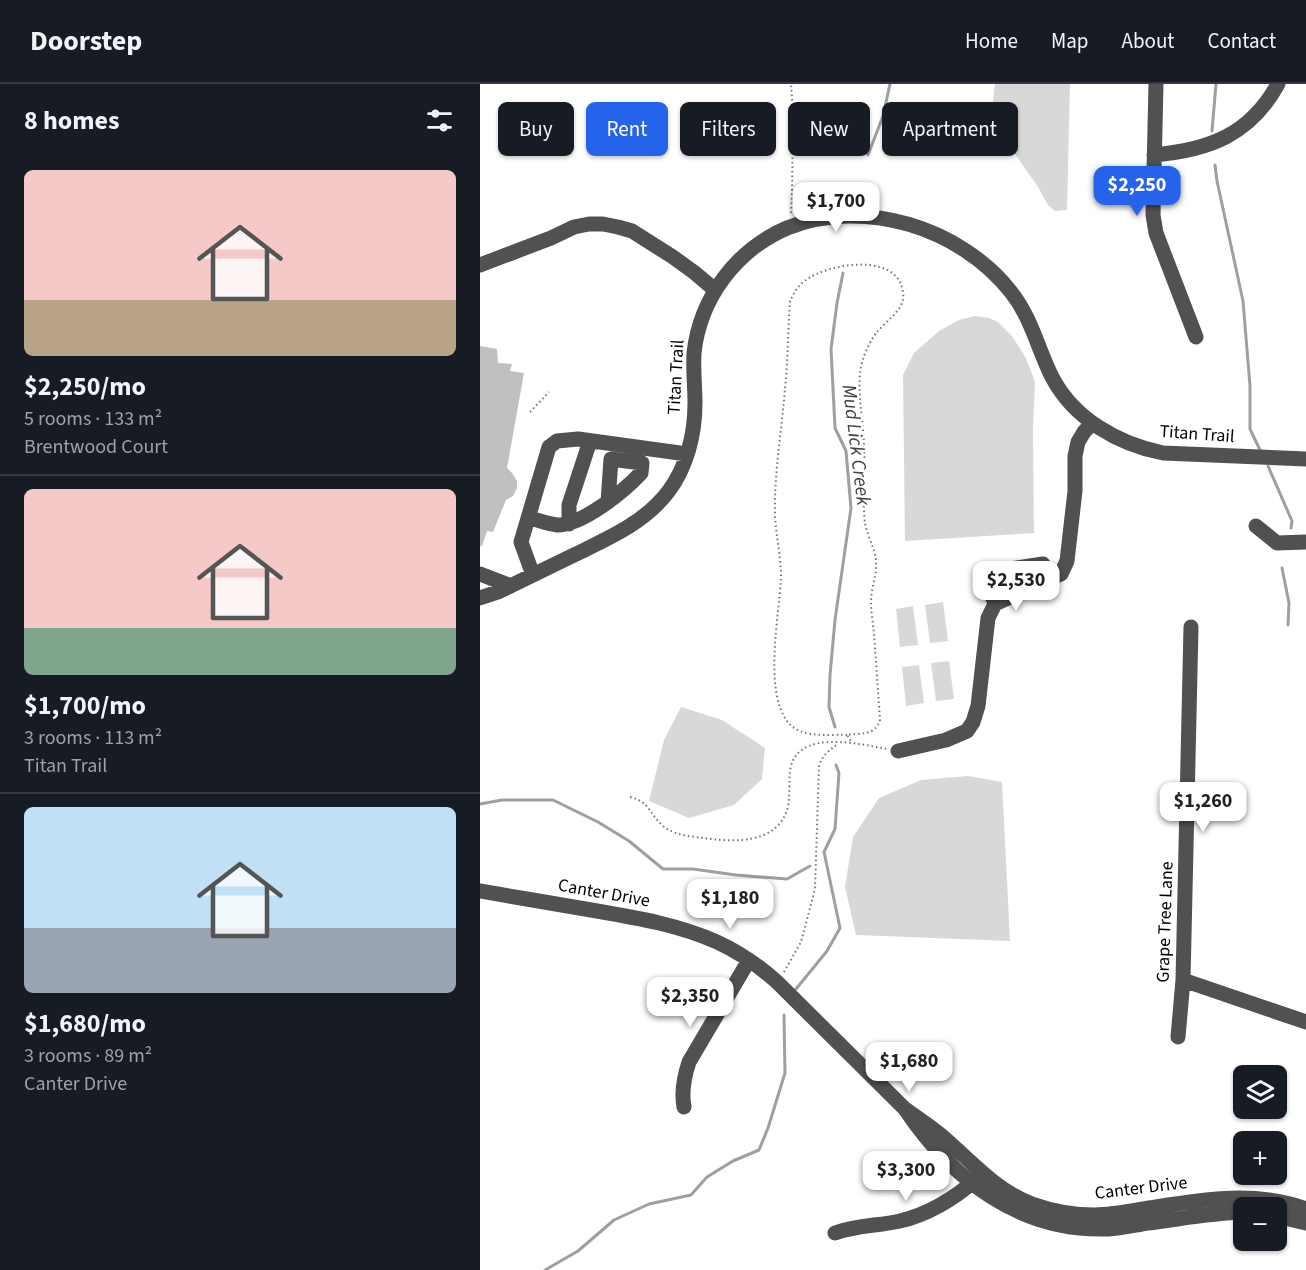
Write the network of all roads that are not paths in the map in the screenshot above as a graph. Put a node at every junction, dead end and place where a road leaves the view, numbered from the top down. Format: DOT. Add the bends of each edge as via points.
graph roads {
  1 [pos="1156,84"];
  2 [pos="1278,84"];
  3 [pos="1154,155"];
  4 [pos="480,265"];
  5 [pos="715,290"];
  6 [pos="1196,338"];
  7 [pos="1092,423"];
  8 [pos="590,441"];
  9 [pos="687,454"];
  10 [pos="1306,459"];
  11 [pos="608,502"];
  12 [pos="529,518"];
  13 [pos="569,524"];
  14 [pos="1256,526"];
  15 [pos="1306,542"];
  16 [pos="1043,564"];
  17 [pos="480,574"];
  18 [pos="533,575"];
  19 [pos="511,586"];
  20 [pos="480,598"];
  21 [pos="995,604"];
  22 [pos="1191,627"];
  23 [pos="898,751"];
  24 [pos="480,891"];
  25 [pos="749,960"];
  26 [pos="1183,980"];
  27 [pos="1306,1022"];
  28 [pos="1178,1037"];
  29 [pos="684,1107"];
  30 [pos="978,1179"];
  31 [pos="1306,1209"];
  32 [pos="1233,1212"];
  33 [pos="1287,1219"];
  34 [pos="1306,1223"];
  35 [pos="835,1233"];
  1 -- 3 [label="street"];
  2 -- 3 [label="street" via="1239,130 1202,147"];
  3 -- 6 [label="street" via="1156,233"];
  4 -- 5 [label="street" via="574,227 603,224 632,231"];
  5 -- 7 [label="street, Titan Trail" via="753,249 772,236 810,221 868,217 935,233 977,259 1011,292 1057,384 1070,403"];
  5 -- 9 [label="street, Titan Trail" via="702,318 694,354 693,433"];
  7 -- 10 [label="street, Titan Trail" via="1128,443 1163,453"];
  7 -- 21 [label="street" via="1078,442 1075,456 1067,561 1061,573"];
  8 -- 9 [label="street"];
  8 -- 12 [label="street" via="557,441 549,447"];
  8 -- 13 [label="street" via="569,505"];
  9 -- 18 [label="street, Titan Trail" via="670,489 645,516"];
  11 -- 13 [label="street"];
  12 -- 13 [label="street" via="555,525"];
  12 -- 18 [label="street" via="521,542"];
  14 -- 15 [label="street" via="1277,543"];
  16 -- 21 [label="street" via="984,573"];
  17 -- 19 [label="street"];
  18 -- 19 [label="street, Titan Trail"];
  19 -- 20 [label="street, Titan Trail"];
  21 -- 23 [label="street" via="988,618 973,722 967,731 946,740"];
  22 -- 26 [label="street, Grape Tree Lane"];
  24 -- 25 [label="street, Canter Drive" via="664,924 717,942"];
  25 -- 29 [label="street" via="689,1062 682,1088"];
  25 -- 30 [label="street, Canter Drive" via="777,982 905,1109 942,1137"];
  26 -- 27 [label="street"];
  26 -- 28 [label="street, Grape Tree Lane"];
  30 -- 31 [label="street, Canter Drive" via="1032,1204 1077,1214 1231,1198 1259,1199"];
  30 -- 32 [label="street, Canter Drive" via="995,1200 1014,1211 1078,1228 1110,1229"];
  30 -- 35 [label="street" via="955,1197 922,1214"];
  33 -- 34 [label="street"];
}
